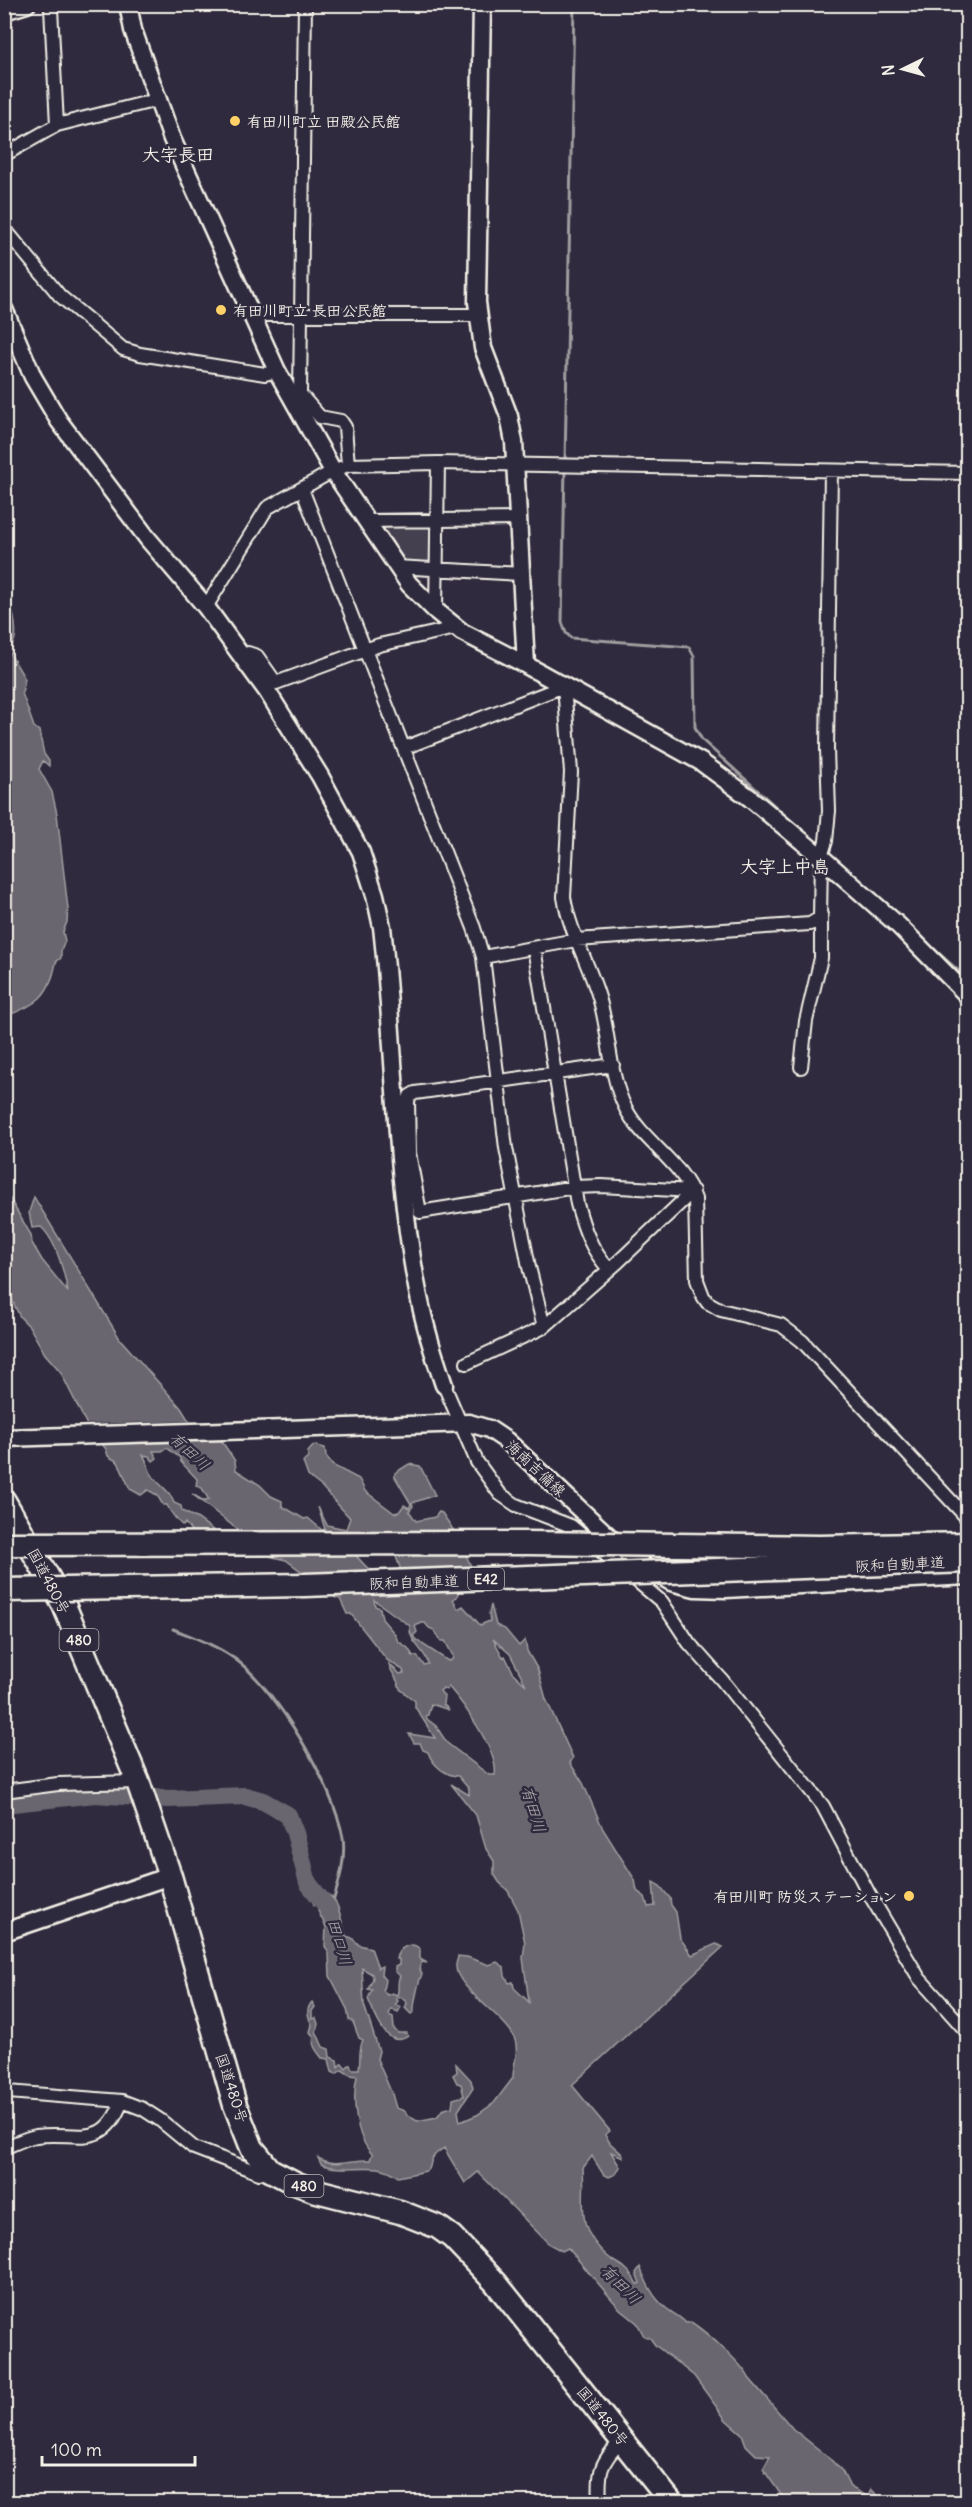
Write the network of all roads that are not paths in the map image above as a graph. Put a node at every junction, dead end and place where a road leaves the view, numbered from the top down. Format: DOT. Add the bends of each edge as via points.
graph roads {
  1 [pos="27,4"];
  2 [pos="128,4"];
  3 [pos="305,4"];
  4 [pos="482,4"];
  5 [pos="51,8"];
  6 [pos="4,10"];
  7 [pos="158,100"];
  8 [pos="57,125"];
  9 [pos="4,155"];
  10 [pos="4,228"];
  11 [pos="4,309"];
  12 [pos="300,314"];
  13 [pos="250,315"];
  14 [pos="478,315"];
  15 [pos="276,371"];
  16 [pos="296,397"];
  17 [pos="438,463"];
  18 [pos="516,464"];
  19 [pos="340,468"];
  20 [pos="831,471"];
  21 [pos="968,473"];
  22 [pos="302,489"];
  23 [pos="519,519"];
  24 [pos="365,520"];
  25 [pos="438,520"];
  26 [pos="396,567"];
  27 [pos="437,569"];
  28 [pos="521,574"];
  29 [pos="206,607"];
  30 [pos="436,611"];
  31 [pos="456,628"];
  32 [pos="366,650"];
  33 [pos="242,656"];
  34 [pos="526,664"];
  35 [pos="564,686"];
  36 [pos="404,748"];
  37 [pos="821,857"];
  38 [pos="821,913"];
  39 [pos="576,940"];
  40 [pos="534,948"];
  41 [pos="483,957"];
  42 [pos="968,996"];
  43 [pos="613,1065"];
  44 [pos="801,1067"];
  45 [pos="555,1073"];
  46 [pos="498,1081"];
  47 [pos="404,1153"];
  48 [pos="575,1187"];
  49 [pos="693,1191"];
  50 [pos="515,1197"];
  51 [pos="609,1269"];
  52 [pos="544,1327"];
  53 [pos="467,1363"];
  54 [pos="444,1385"];
  55 [pos="453,1422"];
  56 [pos="9,1437"];
  57 [pos="4,1501"];
  58 [pos="968,1519"];
  59 [pos="10,1533"];
  60 [pos="968,1544"];
  61 [pos="968,1562"];
  62 [pos="968,1576"];
  63 [pos="4,1590"];
  64 [pos="4,1791"];
  65 [pos="142,1792"];
  66 [pos="170,1876"];
  67 [pos="4,1932"];
  68 [pos="968,2033"];
  69 [pos="4,2087"];
  70 [pos="122,2101"];
  71 [pos="4,2148"];
  72 [pos="270,2170"];
  73 [pos="622,2440"];
  74 [pos="600,2502"];
  75 [pos="671,2502"];
  1 -- 6 [label="street"];
  2 -- 7 [label="street"];
  3 -- 12 [label="street"];
  4 -- 14 [label="street"];
  5 -- 8 [label="street"];
  7 -- 8 [label="street"];
  7 -- 13 [label="street"];
  8 -- 9 [label="street"];
  10 -- 15 [label="street" via="60,296 123,349 265,374"];
  11 -- 29 [label="street" via="33,377 59,421 148,539"];
  12 -- 13 [label="street"];
  12 -- 14 [label="street"];
  12 -- 16 [label="street"];
  13 -- 15 [label="street"];
  14 -- 18 [label="street" via="483,348 512,426"];
  15 -- 16 [label="street"];
  16 -- 19 [label="street"];
  16 -- 19 [label="street" via="320,417 341,421 345,427"];
  17 -- 18 [label="street"];
  17 -- 19 [label="street"];
  17 -- 25 [label="street"];
  18 -- 20 [label="street"];
  18 -- 23 [label="street"];
  19 -- 22 [label="street"];
  19 -- 24 [label="street"];
  20 -- 21 [label="street"];
  20 -- 37 [label="street" via="829,811"];
  22 -- 29 [label="street" via="267,508"];
  22 -- 32 [label="street"];
  23 -- 25 [label="street"];
  23 -- 28 [label="street"];
  24 -- 25 [label="street"];
  24 -- 26 [label="street"];
  25 -- 27 [label="street"];
  26 -- 27 [label="street"];
  26 -- 30 [label="street"];
  27 -- 28 [label="street"];
  27 -- 30 [label="street"];
  28 -- 34 [label="street"];
  29 -- 33 [label="street"];
  30 -- 31 [label="street"];
  31 -- 32 [label="street"];
  31 -- 34 [label="street"];
  32 -- 33 [label="street" via="276,683 257,656"];
  32 -- 36 [label="street"];
  33 -- 47 [label="street" via="320,776 369,873 384,948"];
  34 -- 35 [label="street"];
  35 -- 36 [label="street"];
  35 -- 37 [label="street" via="701,762"];
  35 -- 39 [label="street" via="571,772 564,897"];
  36 -- 41 [label="street"];
  37 -- 38 [label="street"];
  37 -- 42 [label="street" via="899,926"];
  38 -- 39 [label="street" via="810,924"];
  38 -- 44 [label="street" via="822,958 804,1030"];
  39 -- 40 [label="street"];
  39 -- 43 [label="street" via="600,1001"];
  40 -- 41 [label="street"];
  40 -- 45 [label="street"];
  41 -- 46 [label="street"];
  43 -- 45 [label="street"];
  43 -- 49 [label="street" via="622,1101 631,1117"];
  45 -- 46 [label="street"];
  45 -- 48 [label="street"];
  46 -- 47 [label="street" via="410,1096"];
  46 -- 50 [label="street"];
  47 -- 50 [label="street" via="420,1212"];
  47 -- 54 [label="street" via="408,1230 418,1297"];
  48 -- 49 [label="street"];
  48 -- 50 [label="street"];
  48 -- 51 [label="street" via="586,1233"];
  49 -- 51 [label="street"];
  49 -- 58 [label="street" via="699,1288 708,1302 721,1310 773,1321 802,1341"];
  50 -- 52 [label="street"];
  51 -- 52 [label="street"];
  52 -- 53 [label="street"];
  54 -- 55 [label="street"];
  55 -- 56 [label="street, 海南吉備線"];
  55 -- 62 [label="street, 海南吉備線" via="480,1425 507,1441 635,1561 671,1582 712,1589"];
  55 -- 68 [label="street" via="493,1485 509,1501 571,1526 662,1602 689,1643 823,1806 919,1978"];
  57 -- 59 [label="highway, 国道480号 / 480"];
  59 -- 60 [label="highway, 阪和自動車道, bridge" via="819,1547"];
  59 -- 65 [label="highway, 国道480号 / 480" via="64,1605"];
  61 -- 63 [label="highway, 阪和自動車道 / E42, bridge" via="305,1585"];
  64 -- 65 [label="street" via="58,1784"];
  65 -- 66 [label="highway, 国道480号 / 480"];
  66 -- 67 [label="street"];
  66 -- 72 [label="highway, 国道480号 / 480" via="235,2105 252,2148"];
  69 -- 70 [label="street" via="8,2092"];
  70 -- 71 [label="street" via="110,2124 90,2137 34,2136"];
  70 -- 72 [label="street" via="160,2120 194,2148 259,2173"];
  72 -- 73 [label="highway, 国道480号 / 480" via="313,2190 400,2212 452,2237 495,2282"];
  73 -- 74 [label="street" via="599,2472"];
  73 -- 75 [label="highway, 国道480号 / 480"];
}
